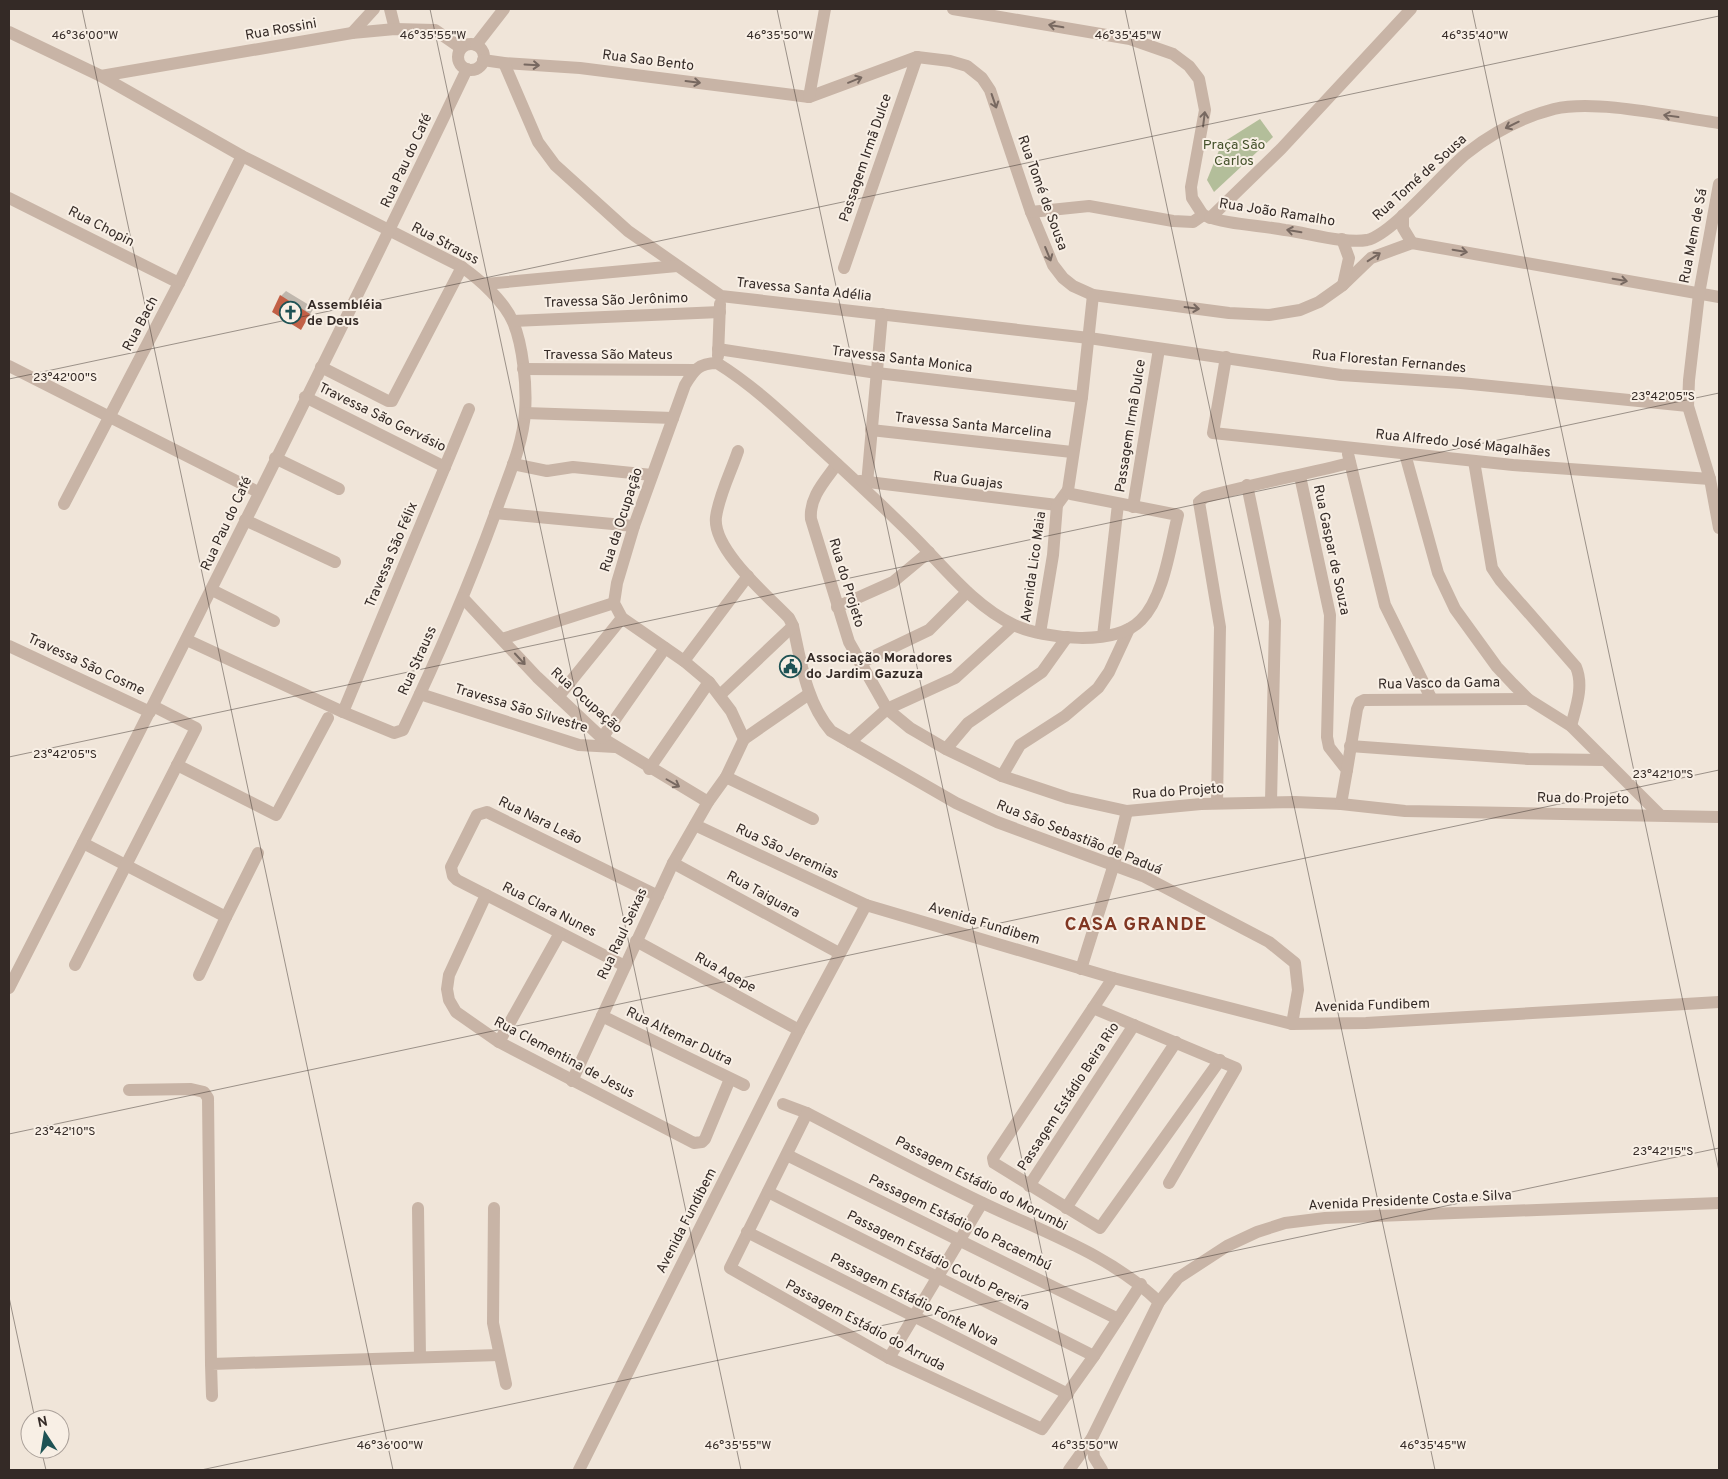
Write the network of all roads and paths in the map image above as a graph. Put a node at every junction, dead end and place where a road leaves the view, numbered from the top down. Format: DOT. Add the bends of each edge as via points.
graph roads {
  1 [pos="374,9"];
  2 [pos="390,9"];
  3 [pos="504,9"];
  4 [pos="825,9"];
  5 [pos="953,9"];
  6 [pos="1411,9"];
  7 [pos="395,29"];
  8 [pos="9,32"];
  9 [pos="352,33"];
  10 [pos="476,45"];
  11 [pos="461,48"];
  12 [pos="917,57"];
  13 [pos="483,60"];
  14 [pos="504,63"];
  15 [pos="467,69"];
  16 [pos="102,76"];
  17 [pos="809,97"];
  18 [pos="1719,123"];
  19 [pos="242,156"];
  20 [pos="1719,184"];
  21 [pos="9,198"];
  22 [pos="1031,212"];
  23 [pos="1207,216"];
  24 [pos="1403,216"];
  25 [pos="390,231"];
  26 [pos="1342,239"];
  27 [pos="1412,243"];
  28 [pos="678,266"];
  29 [pos="462,268"];
  30 [pos="844,268"];
  31 [pos="179,284"];
  32 [pos="485,284"];
  33 [pos="1343,285"];
  34 [pos="1698,294"];
  35 [pos="1093,295"];
  36 [pos="721,296"];
  37 [pos="1719,297"];
  38 [pos="720,312"];
  39 [pos="882,314"];
  40 [pos="513,321"];
  41 [pos="1089,338"];
  42 [pos="718,348"];
  43 [pos="1159,349"];
  44 [pos="1226,357"];
  45 [pos="717,363"];
  46 [pos="9,366"];
  47 [pos="321,368"];
  48 [pos="523,369"];
  49 [pos="694,370"];
  50 [pos="877,373"];
  51 [pos="305,397"];
  52 [pos="1082,397"];
  53 [pos="1688,406"];
  54 [pos="469,409"];
  55 [pos="526,412"];
  56 [pos="109,417"];
  57 [pos="673,418"];
  58 [pos="871,430"];
  59 [pos="1346,447"];
  60 [pos="738,451"];
  61 [pos="1072,452"];
  62 [pos="1405,454"];
  63 [pos="275,458"];
  64 [pos="1474,461"];
  65 [pos="1350,462"];
  66 [pos="513,464"];
  67 [pos="837,464"];
  68 [pos="445,466"];
  69 [pos="652,475"];
  70 [pos="1300,476"];
  71 [pos="1710,479"];
  72 [pos="863,482"];
  73 [pos="1248,485"];
  74 [pos="338,489"];
  75 [pos="1068,490"];
  76 [pos="258,492"];
  77 [pos="64,504"];
  78 [pos="1118,504"];
  79 [pos="1057,505"];
  80 [pos="1133,507"];
  81 [pos="495,513"];
  82 [pos="245,520"];
  83 [pos="634,526"];
  84 [pos="1719,528"];
  85 [pos="929,552"];
  86 [pos="334,562"];
  87 [pos="748,576"];
  88 [pos="212,590"];
  89 [pos="968,592"];
  90 [pos="463,598"];
  91 [pos="614,603"];
  92 [pos="837,607"];
  93 [pos="622,618"];
  94 [pos="274,621"];
  95 [pos="1013,625"];
  96 [pos="793,626"];
  97 [pos="1129,628"];
  98 [pos="1040,633"];
  99 [pos="1103,636"];
  100 [pos="1067,637"];
  101 [pos="187,640"];
  102 [pos="502,640"];
  103 [pos="9,646"];
  104 [pos="665,648"];
  105 [pos="684,661"];
  106 [pos="860,664"];
  107 [pos="709,682"];
  108 [pos="420,694"];
  109 [pos="809,694"];
  110 [pos="720,695"];
  111 [pos="558,698"];
  112 [pos="1431,698"];
  113 [pos="1528,698"];
  114 [pos="152,709"];
  115 [pos="887,709"];
  116 [pos="343,712"];
  117 [pos="328,718"];
  118 [pos="1571,726"];
  119 [pos="602,738"];
  120 [pos="744,739"];
  121 [pos="850,742"];
  122 [pos="614,746"];
  123 [pos="1350,746"];
  124 [pos="946,749"];
  125 [pos="1605,760"];
  126 [pos="177,765"];
  127 [pos="649,769"];
  128 [pos="1346,770"];
  129 [pos="1002,776"];
  130 [pos="726,777"];
  131 [pos="708,802"];
  132 [pos="1271,802"];
  133 [pos="1217,804"];
  134 [pos="1341,804"];
  135 [pos="1127,811"];
  136 [pos="1660,815"];
  137 [pos="1719,817"];
  138 [pos="813,820"];
  139 [pos="695,825"];
  140 [pos="83,843"];
  141 [pos="258,853"];
  142 [pos="673,863"];
  143 [pos="1114,864"];
  144 [pos="125,865"];
  145 [pos="486,895"];
  146 [pos="658,896"];
  147 [pos="866,906"];
  148 [pos="226,917"];
  149 [pos="560,933"];
  150 [pos="636,941"];
  151 [pos="839,954"];
  152 [pos="75,964"];
  153 [pos="625,966"];
  154 [pos="1081,969"];
  155 [pos="199,975"];
  156 [pos="1113,978"];
  157 [pos="9,988"];
  158 [pos="1719,1002"];
  159 [pos="1093,1008"];
  160 [pos="602,1016"];
  161 [pos="1134,1024"];
  162 [pos="1292,1024"];
  163 [pos="799,1030"];
  164 [pos="498,1042"];
  165 [pos="1176,1042"];
  166 [pos="1220,1060"];
  167 [pos="730,1079"];
  168 [pos="572,1081"];
  169 [pos="744,1085"];
  170 [pos="129,1090"];
  171 [pos="783,1104"];
  172 [pos="807,1113"];
  173 [pos="787,1155"];
  174 [pos="1169,1183"];
  175 [pos="1029,1186"];
  176 [pos="768,1192"];
  177 [pos="982,1203"];
  178 [pos="1719,1203"];
  179 [pos="418,1208"];
  180 [pos="494,1208"];
  181 [pos="1066,1208"];
  182 [pos="747,1232"];
  183 [pos="961,1240"];
  184 [pos="938,1278"];
  185 [pos="1141,1284"];
  186 [pos="1159,1302"];
  187 [pos="915,1316"];
  188 [pos="1118,1319"];
  189 [pos="499,1355"];
  190 [pos="1094,1356"];
  191 [pos="420,1357"];
  192 [pos="889,1358"];
  193 [pos="211,1364"];
  194 [pos="506,1384"];
  195 [pos="1068,1394"];
  196 [pos="212,1396"];
  197 [pos="1092,1438"];
  198 [pos="579,1470"];
  199 [pos="1069,1470"];
  200 [pos="1102,1470"];
  1 -- 9 [label="street"];
  2 -- 7 [label="street"];
  3 -- 10 [label="street"];
  4 -- 17 [label="street"];
  23 -- 5 [label="street, one-way" via="1192,198 1191,187 1205,110 1199,79 1189,66 1173,54 1130,39"];
  6 -- 23 [label="street" via="1281,148"];
  7 -- 9 [label="street, Rua Rossini"];
  7 -- 11 [label="street, Rua Rossini" via="435,30"];
  8 -- 16 [label="street, Rua Strauss"];
  9 -- 16 [label="street, Rua Rossini"];
  10 -- 11 [label="street" via="468,44"];
  10 -- 13 [label="street" via="482,51"];
  11 -- 15 [label="street" via="458,60"];
  17 -- 12 [label="street, Rua Tomé de Sousa, one-way"];
  12 -- 22 [label="street, Rua Tomé de Sousa, one-way" via="967,66 982,78 990,90"];
  12 -- 30 [label="street, Passagem Irmã Dulce"];
  13 -- 14 [label="street, Rua Sao Bento"];
  13 -- 15 [label="street" via="475,69"];
  14 -- 17 [label="street, Rua Sao Bento, one-way" via="580,68"];
  14 -- 28 [label="street, Travessa Santa Adélia" via="534,134 555,165 628,231"];
  15 -- 25 [label="street, Rua Pau do Café"];
  16 -- 19 [label="street, Rua Strauss"];
  18 -- 24 [label="street, Rua Tomé de Sousa, one-way" via="1602,107 1555,109 1522,120 1466,153"];
  19 -- 25 [label="street, Rua Strauss"];
  19 -- 31 [label="street, Rua Bach"];
  20 -- 34 [label="street, Rua Mem de Sá"];
  21 -- 31 [label="street, Rua Chopin"];
  22 -- 23 [label="street, Rua João Ramalho" via="1089,206 1173,221 1192,222"];
  22 -- 35 [label="street, Rua Tomé de Sousa, one-way" via="1052,265 1073,286"];
  26 -- 23 [label="street, Rua João Ramalho, one-way"];
  24 -- 26 [label="street, Rua Tomé de Sousa" via="1374,238"];
  24 -- 27 [label="street" via="1403,228"];
  25 -- 29 [label="street, Rua Strauss"];
  25 -- 47 [label="street, Rua Pau do Café"];
  26 -- 33 [label="street" via="1349,258"];
  33 -- 27 [label="street, Rua Tomé de Sousa, one-way" via="1378,254"];
  27 -- 34 [label="street, one-way"];
  28 -- 32 [label="street"];
  28 -- 36 [label="street, Travessa Santa Adélia"];
  29 -- 32 [label="street, Rua Strauss"];
  29 -- 47 [label="street" via="392,401"];
  31 -- 56 [label="street, Rua Bach"];
  32 -- 40 [label="street, Rua Strauss"];
  35 -- 33 [label="street, Rua Tomé de Sousa, one-way" via="1228,313 1269,315 1300,310 1319,302"];
  34 -- 37 [label="street"];
  34 -- 53 [label="street, Rua Mem de Sá"];
  35 -- 41 [label="street"];
  36 -- 38 [label="street"];
  36 -- 39 [label="street, Travessa Santa Adélia"];
  38 -- 40 [label="street, Travessa São Jerônimo"];
  38 -- 42 [label="street"];
  39 -- 41 [label="street, Travessa Santa Adélia"];
  39 -- 50 [label="street"];
  40 -- 48 [label="street, Rua Strauss"];
  41 -- 43 [label="street, Rua Florestan Fernandes"];
  41 -- 52 [label="street"];
  42 -- 45 [label="street"];
  42 -- 50 [label="street, Travessa Santa Monica"];
  43 -- 44 [label="street, Rua Florestan Fernandes"];
  43 -- 80 [label="street, Passagem Irmâ Dulce"];
  44 -- 53 [label="street, Rua Florestan Fernandes" via="1341,375 1461,383"];
  44 -- 59 [label="street, Rua Alfredo José Magalhães" via="1213,433"];
  45 -- 49 [label="street" via="707,363"];
  45 -- 67 [label="street" via="765,398"];
  46 -- 56 [label="street"];
  47 -- 51 [label="street, Rua Pau do Café"];
  48 -- 49 [label="street, Travessa São Mateus"];
  48 -- 55 [label="street, Rua Strauss"];
  49 -- 57 [label="street, Rua da Ocupação"];
  50 -- 52 [label="street, Travessa Santa Monica"];
  50 -- 58 [label="street"];
  51 -- 63 [label="street, Rua Pau do Café"];
  51 -- 68 [label="street, Travessa São Gervásio"];
  52 -- 61 [label="street"];
  53 -- 71 [label="street, Rua Mem de Sá"];
  54 -- 68 [label="street, Travessa São Félix"];
  55 -- 57 [label="street"];
  55 -- 66 [label="street, Rua Strauss"];
  56 -- 76 [label="street"];
  56 -- 77 [label="street, Rua Bach"];
  57 -- 69 [label="street, Rua da Ocupação"];
  58 -- 61 [label="street, Travessa Santa Marcelina"];
  58 -- 72 [label="street"];
  59 -- 62 [label="street, Rua Alfredo José Magalhães"];
  59 -- 65 [label="street"];
  60 -- 87 [label="street" via="719,507 717,529 721,542"];
  61 -- 75 [label="street"];
  62 -- 64 [label="street, Rua Alfredo José Magalhães"];
  62 -- 113 [label="street" via="1443,586 1455,609 1498,667"];
  63 -- 74 [label="street"];
  63 -- 76 [label="street, Rua Pau do Café"];
  64 -- 71 [label="street, Rua Alfredo José Magalhães"];
  64 -- 118 [label="street" via="1492,568 1580,674"];
  65 -- 70 [label="street"];
  65 -- 112 [label="street" via="1385,605"];
  66 -- 69 [label="street" via="547,471 573,467"];
  66 -- 81 [label="street, Rua Strauss"];
  67 -- 72 [label="street"];
  67 -- 92 [label="street, Rua do Projeto" via="810,508"];
  68 -- 116 [label="street, Travessa São Félix"];
  69 -- 83 [label="street, Rua da Ocupação"];
  70 -- 73 [label="street"];
  70 -- 128 [label="street, Rua Gaspar de Souza" via="1330,615 1328,742"];
  71 -- 84 [label="street, Rua Mem de Sá"];
  72 -- 79 [label="street, Rua Guajas"];
  72 -- 85 [label="street"];
  73 -- 132 [label="street" via="1275,620"];
  73 -- 133 [label="street" via="1205,497 1199,502 1220,627"];
  75 -- 78 [label="street" via="1071,494"];
  75 -- 79 [label="street"];
  76 -- 82 [label="street, Rua Pau do Café"];
  78 -- 80 [label="street"];
  78 -- 99 [label="street"];
  79 -- 98 [label="street, Avenida Lico Maia" via="1054,555"];
  80 -- 97 [label="street" via="1178,515 1158,592 1149,610"];
  81 -- 83 [label="street"];
  81 -- 90 [label="street, Rua Strauss"];
  82 -- 86 [label="street"];
  82 -- 88 [label="street, Rua Pau do Café"];
  83 -- 91 [label="street, Rua da Ocupação"];
  85 -- 89 [label="street"];
  85 -- 92 [label="street" via="893,582"];
  87 -- 96 [label="street"];
  87 -- 105 [label="street"];
  88 -- 94 [label="street"];
  88 -- 101 [label="street, Rua Pau do Café"];
  89 -- 95 [label="street"];
  89 -- 106 [label="street" via="928,630"];
  90 -- 102 [label="street, Rua Ocupação"];
  90 -- 108 [label="street, Rua Strauss"];
  91 -- 93 [label="street"];
  91 -- 102 [label="street"];
  92 -- 106 [label="street, Rua do Projeto"];
  93 -- 104 [label="street"];
  93 -- 111 [label="street"];
  95 -- 98 [label="street"];
  95 -- 115 [label="street" via="954,678"];
  96 -- 109 [label="street, Rua São Sebastião de Paduá"];
  96 -- 110 [label="street"];
  97 -- 99 [label="street"];
  97 -- 129 [label="street" via="1098,688 1065,716 1020,746"];
  98 -- 100 [label="street"];
  99 -- 100 [label="street"];
  100 -- 124 [label="street" via="1042,672 968,723"];
  101 -- 114 [label="street, Rua Pau do Café"];
  101 -- 116 [label="street"];
  102 -- 111 [label="street, Rua Ocupação, one-way"];
  103 -- 114 [label="street, Travessa São Cosme"];
  104 -- 105 [label="street"];
  104 -- 119 [label="street"];
  105 -- 107 [label="street"];
  106 -- 115 [label="street, Rua do Projeto"];
  107 -- 110 [label="street"];
  107 -- 127 [label="street"];
  108 -- 116 [label="street, Rua Strauss" via="403,730 394,733"];
  108 -- 122 [label="street, Travessa São Silvestre" via="579,745"];
  109 -- 120 [label="street"];
  109 -- 121 [label="street, Rua São Sebastião de Paduá" via="831,731"];
  110 -- 120 [label="street" via="732,710"];
  111 -- 119 [label="street, Rua Ocupação"];
  112 -- 113 [label="street, Rua Vasco da Gama"];
  112 -- 123 [label="street, Rua Vasco da Gama" via="1360,702"];
  113 -- 118 [label="street"];
  114 -- 126 [label="street, Travessa São Cosme" via="196,728"];
  114 -- 140 [label="street, Rua Pau do Café"];
  115 -- 121 [label="street"];
  115 -- 124 [label="street, Rua do Projeto" via="910,728"];
  117 -- 126 [label="street" via="276,815"];
  118 -- 125 [label="street"];
  119 -- 122 [label="street, Rua Ocupação"];
  120 -- 130 [label="street"];
  121 -- 143 [label="street, Rua São Sebastião de Paduá" via="956,803 996,822"];
  122 -- 127 [label="street, Rua Ocupação"];
  123 -- 125 [label="street" via="1528,759"];
  123 -- 128 [label="street, Rua Vasco da Gama"];
  124 -- 129 [label="street, Rua do Projeto"];
  125 -- 136 [label="street"];
  126 -- 144 [label="street"];
  127 -- 131 [label="street, Rua Ocupação, one-way"];
  128 -- 134 [label="street"];
  129 -- 135 [label="street, Rua do Projeto" via="1088,804"];
  130 -- 131 [label="street"];
  130 -- 138 [label="street"];
  131 -- 139 [label="street, Rua Raul Seixas"];
  132 -- 133 [label="street, Rua do Projeto"];
  132 -- 134 [label="street, Rua do Projeto"];
  133 -- 135 [label="street, Rua do Projeto"];
  134 -- 136 [label="street, Rua do Projeto" via="1405,811"];
  135 -- 143 [label="street"];
  136 -- 137 [label="street, Rua do Projeto"];
  139 -- 142 [label="street, Rua Raul Seixas"];
  139 -- 147 [label="street, Rua São Jeremias"];
  140 -- 144 [label="street"];
  140 -- 157 [label="street, Rua Pau do Café"];
  141 -- 148 [label="street"];
  142 -- 146 [label="street, Rua Raul Seixas"];
  142 -- 151 [label="street, Rua Taiguara"];
  143 -- 154 [label="street"];
  143 -- 162 [label="street, Rua São Sebastião de Paduá" via="1144,876 1282,951 1294,963 1298,990"];
  144 -- 148 [label="street"];
  144 -- 152 [label="street"];
  145 -- 146 [label="street, Rua Nara Leão" via="457,880 451,872 477,815 483,812"];
  145 -- 149 [label="street, Rua Clara Nunes"];
  145 -- 164 [label="street, Rua Clementina de Jesus" via="449,975 447,989 456,1012"];
  146 -- 150 [label="street, Rua Raul Seixas"];
  147 -- 151 [label="street, Avenida Fundibem"];
  147 -- 154 [label="street, Avenida Fundibem"];
  148 -- 155 [label="street"];
  149 -- 153 [label="street, Rua Clara Nunes"];
  149 -- 164 [label="street"];
  150 -- 153 [label="street, Rua Raul Seixas"];
  150 -- 163 [label="street, Rua Agepe"];
  151 -- 163 [label="street, Avenida Fundibem"];
  153 -- 160 [label="street, Rua Raul Seixas"];
  154 -- 156 [label="street, Avenida Fundibem"];
  156 -- 159 [label="street"];
  156 -- 162 [label="street, Avenida Fundibem"];
  158 -- 162 [label="street, Avenida Fundibem" via="1366,1023"];
  159 -- 161 [label="street"];
  159 -- 175 [label="street" via="993,1158 994,1163"];
  160 -- 167 [label="street, Rua Altemar Dutra"];
  160 -- 168 [label="street, Rua Raul Seixas"];
  161 -- 165 [label="street"];
  161 -- 175 [label="street, Passagem Estádio Beira Rio"];
  163 -- 198 [label="street, Avenida Fundibem"];
  164 -- 168 [label="street, Rua Clementina de Jesus"];
  165 -- 166 [label="street"];
  165 -- 181 [label="street"];
  166 -- 174 [label="street" via="1235,1066 1236,1070"];
  166 -- 181 [label="street" via="1103,1227 1097,1228"];
  167 -- 168 [label="street, Rua Clementina de Jesus" via="705,1139 694,1143"];
  167 -- 169 [label="street, Rua Altemar Dutra"];
  170 -- 193 [label="street" via="191,1089 204,1092 208,1098"];
  171 -- 172 [label="street, Passagem Estádio do Morumbi"];
  172 -- 173 [label="street, Passagem Estádio do Arruda"];
  172 -- 177 [label="street, Passagem Estádio do Morumbi"];
  173 -- 176 [label="street, Passagem Estádio do Arruda"];
  173 -- 183 [label="street, Passagem Estádio do Pacaembú"];
  175 -- 181 [label="street"];
  176 -- 182 [label="street, Passagem Estádio do Arruda"];
  176 -- 184 [label="street, Passagem Estádio Couto Pereira"];
  177 -- 183 [label="street"];
  177 -- 185 [label="street, Passagem Estádio do Morumbi" via="1106,1262"];
  178 -- 186 [label="street, Avenida Presidente Costa e Silva" via="1325,1218 1285,1224 1227,1246 1204,1260 1178,1278"];
  179 -- 191 [label="street"];
  180 -- 189 [label="street" via="493,1323"];
  182 -- 187 [label="street, Passagem Estádio Fonte Nova"];
  182 -- 192 [label="street, Passagem Estádio do Arruda" via="730,1264 731,1270"];
  183 -- 184 [label="street"];
  183 -- 188 [label="street, Passagem Estádio do Pacaembú"];
  184 -- 187 [label="street"];
  184 -- 190 [label="street, Passagem Estádio Couto Pereira"];
  185 -- 186 [label="street, Passagem Estádio do Morumbi"];
  185 -- 188 [label="street, Passagem Estádio do Arruda"];
  186 -- 197 [label="street, Avenida Presidente Costa e Silva"];
  187 -- 192 [label="street"];
  187 -- 195 [label="street, Passagem Estádio Fonte Nova"];
  188 -- 190 [label="street, Passagem Estádio do Arruda"];
  189 -- 191 [label="street"];
  189 -- 194 [label="street"];
  190 -- 195 [label="street, Passagem Estádio do Arruda"];
  191 -- 193 [label="street"];
  192 -- 195 [label="street, Passagem Estádio do Arruda" via="1040,1429"];
  193 -- 196 [label="street"];
  197 -- 199 [label="street, Avenida Presidente Costa e Silva"];
  197 -- 200 [label="street" via="1094,1457"];
}
